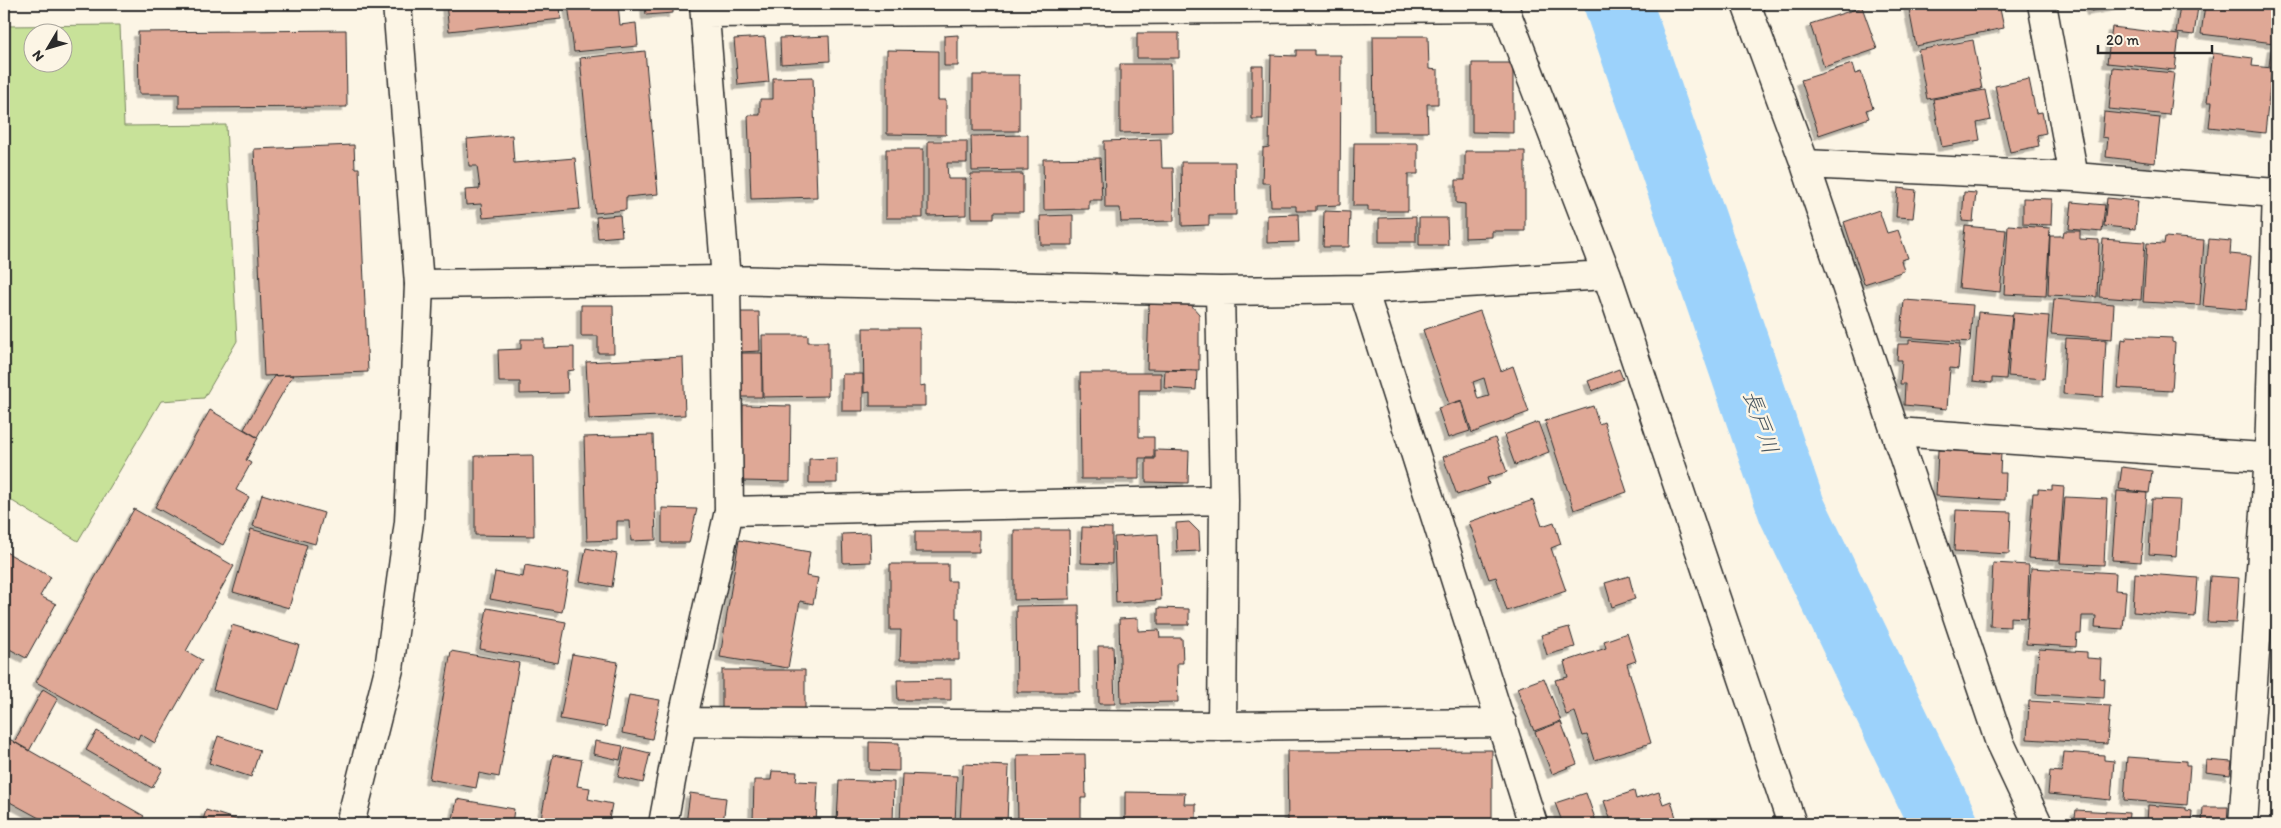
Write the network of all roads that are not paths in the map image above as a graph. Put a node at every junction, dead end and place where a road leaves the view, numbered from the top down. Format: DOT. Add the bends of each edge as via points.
graph roads {
  1 [pos="397,4"];
  2 [pos="1746,4"];
  3 [pos="2042,4"];
  4 [pos="1504,5"];
  5 [pos="705,8"];
  6 [pos="1804,164"];
  7 [pos="2074,177"];
  8 [pos="2277,191"];
  9 [pos="1607,275"];
  10 [pos="726,280"];
  11 [pos="419,284"];
  12 [pos="1363,289"];
  13 [pos="1220,291"];
  14 [pos="1896,432"];
  15 [pos="2273,457"];
  16 [pos="1224,500"];
  17 [pos="729,511"];
  18 [pos="682,722"];
  19 [pos="1502,723"];
  20 [pos="1222,726"];
  21 [pos="350,824"];
  22 [pos="663,824"];
  23 [pos="1533,824"];
  24 [pos="1792,824"];
  25 [pos="2038,824"];
  26 [pos="2243,824"];
  1 -- 11 [label="street"];
  2 -- 6 [label="street"];
  3 -- 7 [label="street"];
  4 -- 5 [label="street"];
  4 -- 9 [label="street"];
  5 -- 10 [label="street"];
  6 -- 7 [label="street"];
  6 -- 14 [label="street"];
  7 -- 8 [label="street"];
  8 -- 15 [label="street"];
  9 -- 12 [label="street"];
  9 -- 24 [label="street"];
  10 -- 11 [label="street"];
  10 -- 13 [label="street"];
  10 -- 17 [label="street"];
  11 -- 21 [label="street" via="407,541 389,670"];
  12 -- 13 [label="street"];
  12 -- 19 [label="street"];
  13 -- 16 [label="street"];
  14 -- 15 [label="street"];
  14 -- 25 [label="street" via="2000,743"];
  15 -- 26 [label="street"];
  16 -- 17 [label="street"];
  16 -- 20 [label="street"];
  17 -- 18 [label="street"];
  18 -- 20 [label="street"];
  18 -- 22 [label="street"];
  19 -- 20 [label="street"];
  19 -- 23 [label="street"];
}
